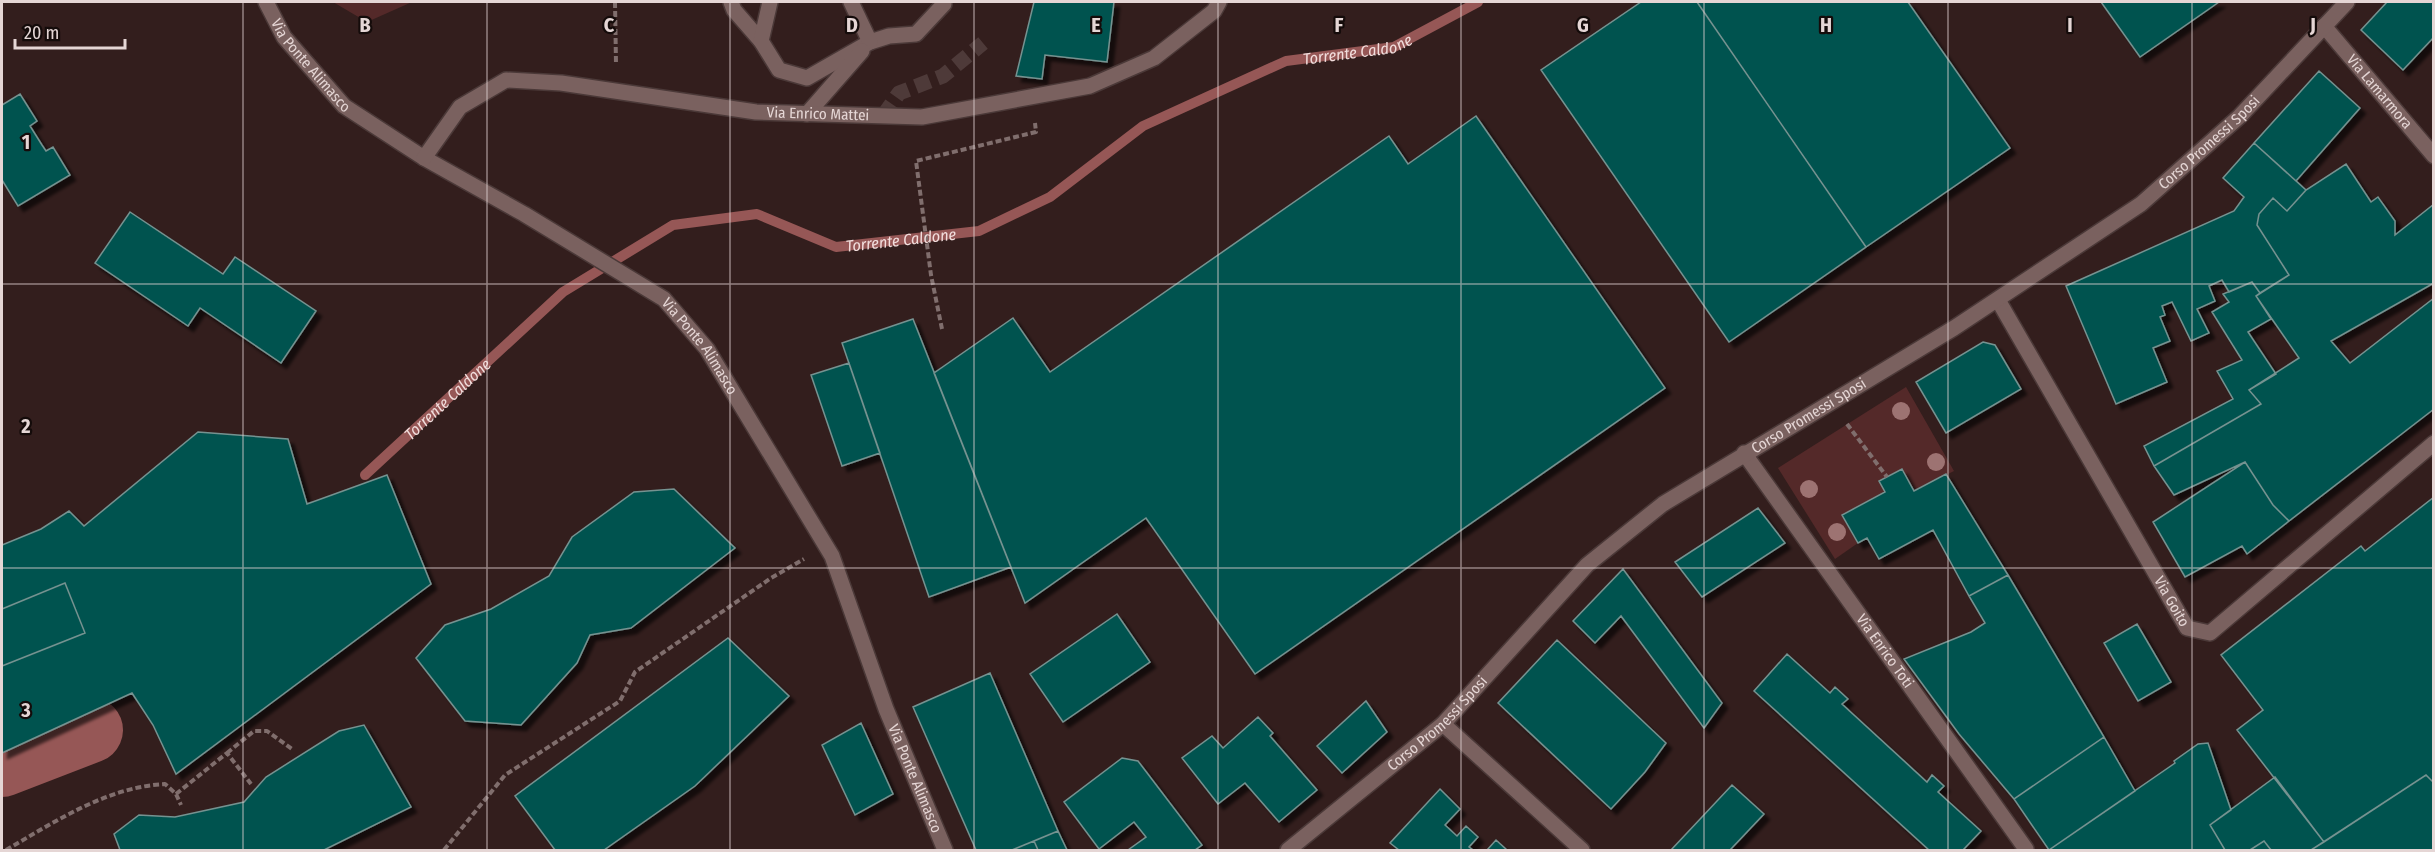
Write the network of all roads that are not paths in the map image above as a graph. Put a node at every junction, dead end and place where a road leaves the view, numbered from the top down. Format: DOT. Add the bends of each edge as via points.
graph roads {
  1 [pos="266,2"];
  2 [pos="731,2"];
  3 [pos="770,2"];
  4 [pos="851,2"];
  5 [pos="1219,2"];
  6 [pos="2347,2"];
  7 [pos="944,4"];
  8 [pos="2324,26"];
  9 [pos="761,41"];
  10 [pos="870,42"];
  11 [pos="807,114"];
  12 [pos="2433,156"];
  13 [pos="424,158"];
  14 [pos="1998,300"];
  15 [pos="2433,443"];
  16 [pos="1744,453"];
  17 [pos="1443,724"];
  18 [pos="2026,849"];
  19 [pos="945,850"];
  20 [pos="1288,850"];
  21 [pos="1582,850"];
  1 -- 13 [label="street, Via Ponte Alimasco" via="284,37 344,106"];
  2 -- 9 [label="street"];
  3 -- 9 [label="street"];
  4 -- 10 [label="street"];
  5 -- 11 [label="street, Via Enrico Mattei" via="1214,11 1154,58 1090,86 922,117"];
  6 -- 8 [label="street, Corso Promessi Sposi"];
  7 -- 10 [label="street" via="916,34"];
  8 -- 12 [label="street, Via Lamarmora"];
  8 -- 14 [label="street, Corso Promessi Sposi" via="2240,116 2141,204"];
  9 -- 10 [label="street" via="779,70 807,78"];
  10 -- 11 [label="street"];
  11 -- 13 [label="street, Via Enrico Mattei" via="756,112 561,83 506,80 460,107"];
  13 -- 19 [label="street, Via Ponte Alimasco" via="664,299 707,349 827,546 886,709"];
  14 -- 15 [label="street, Via Goito" via="2187,628 2210,633"];
  14 -- 16 [label="street, Corso Promessi Sposi"];
  16 -- 17 [label="street, Corso Promessi Sposi" via="1663,504 1587,565"];
  16 -- 18 [label="street, Via Enrico Toti"];
  17 -- 20 [label="street, Corso Promessi Sposi"];
  17 -- 21 [label="street"];
}
